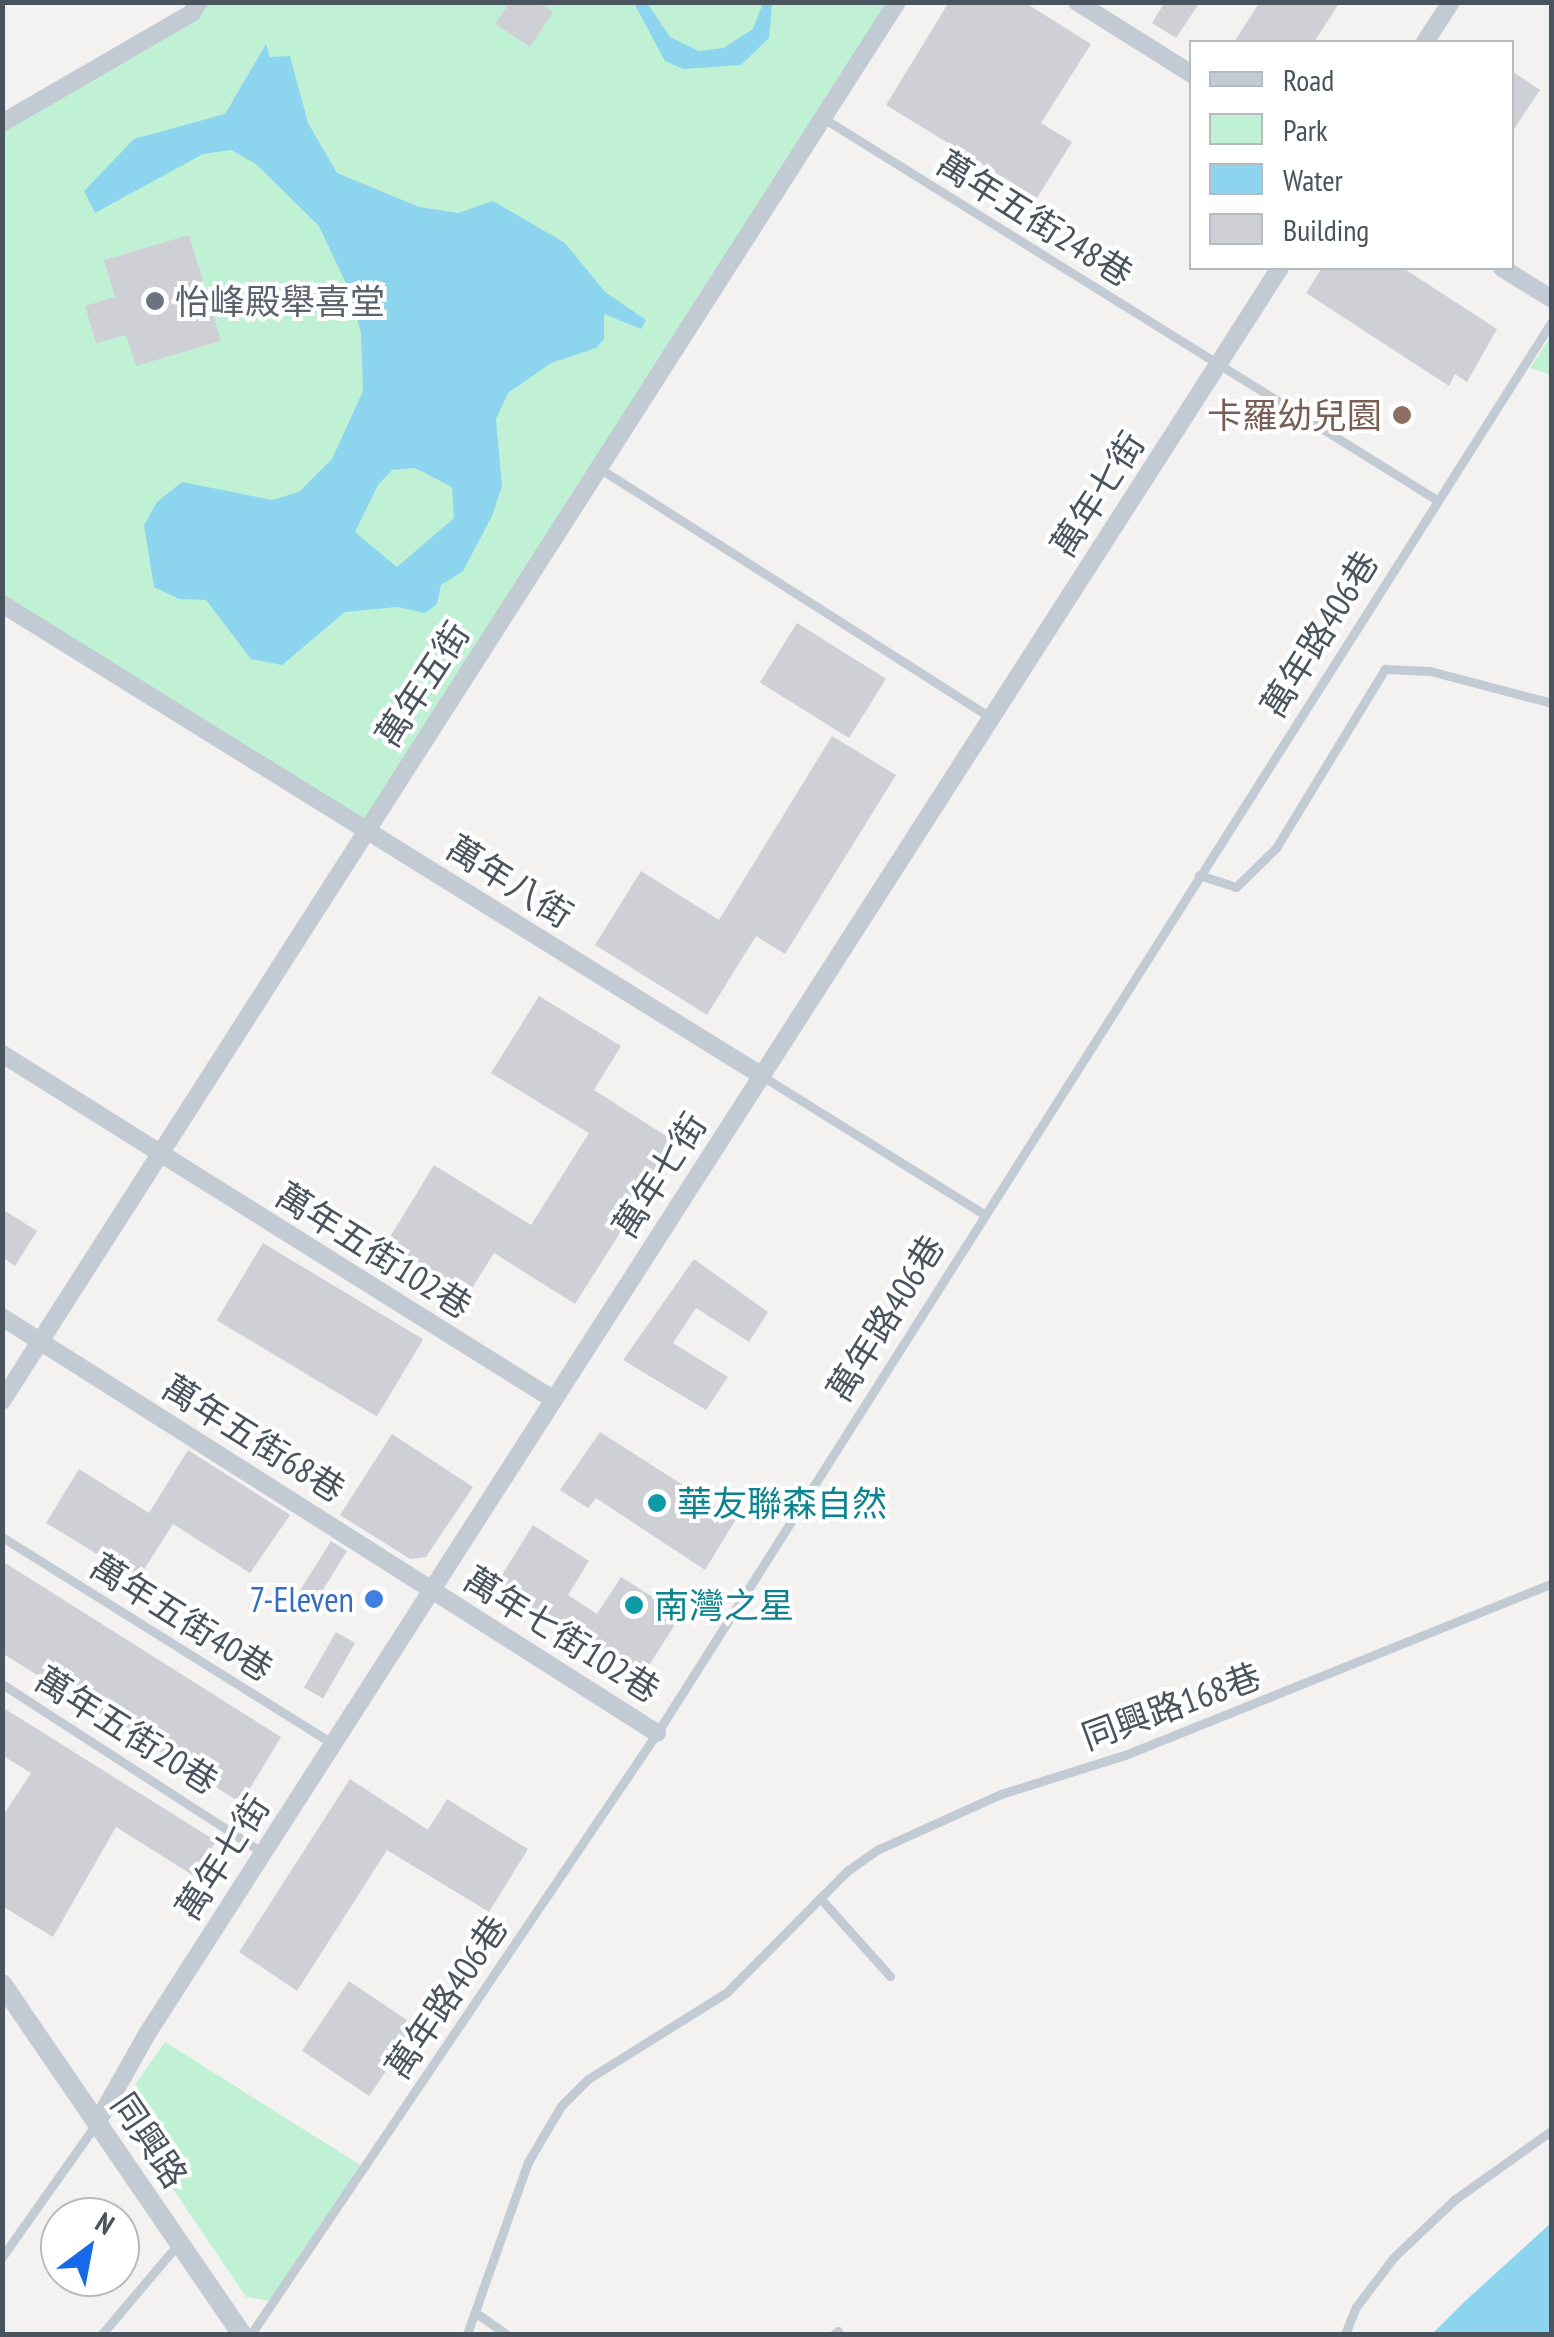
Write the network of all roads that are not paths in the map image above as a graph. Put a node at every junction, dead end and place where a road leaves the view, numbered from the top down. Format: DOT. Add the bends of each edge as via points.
graph roads {
  1 [pos="897,2"];
  2 [pos="1077,2"];
  3 [pos="1450,2"];
  4 [pos="191,6"];
  5 [pos="1426,40"];
  6 [pos="1189,72"];
  7 [pos="823,118"];
  8 [pos="2,123"];
  9 [pos="1279,270"];
  10 [pos="1505,270"];
  11 [pos="1552,299"];
  12 [pos="1552,321"];
  13 [pos="1218,364"];
  14 [pos="599,468"];
  15 [pos="1437,500"];
  16 [pos="2,604"];
  17 [pos="1552,703"];
  18 [pos="992,718"];
  19 [pos="367,830"];
  20 [pos="1199,875"];
  21 [pos="2,1054"];
  22 [pos="762,1076"];
  23 [pos="160,1154"];
  24 [pos="984,1214"];
  25 [pos="2,1317"];
  26 [pos="41,1341"];
  27 [pos="554,1400"];
  28 [pos="2,1401"];
  29 [pos="2,1537"];
  30 [pos="1552,1583"];
  31 [pos="432,1590"];
  32 [pos="2,1684"];
  33 [pos="657,1732"];
  34 [pos="333,1744"];
  35 [pos="263,1853"];
  36 [pos="820,1898"];
  37 [pos="890,1976"];
  38 [pos="2,1984"];
  39 [pos="98,2121"];
  40 [pos="1552,2130"];
  41 [pos="180,2242"];
  42 [pos="2,2257"];
  43 [pos="479,2314"];
  44 [pos="102,2334"];
  45 [pos="242,2334"];
  46 [pos="252,2334"];
  47 [pos="466,2334"];
  48 [pos="506,2334"];
  49 [pos="1345,2334"];
  1 -- 7 [label="street, 萬年五街"];
  2 -- 6 [label="street"];
  3 -- 5 [label="street"];
  4 -- 8 [label="street"];
  7 -- 13 [label="lane, 萬年五街248巷"];
  7 -- 14 [label="street, 萬年五街"];
  9 -- 13 [label="street, 萬年七街"];
  10 -- 11 [label="street"];
  12 -- 15 [label="lane, 萬年路406巷"];
  13 -- 15 [label="lane"];
  13 -- 18 [label="street, 萬年七街"];
  14 -- 18 [label="lane"];
  14 -- 19 [label="street, 萬年五街"];
  15 -- 20 [label="lane, 萬年路406巷"];
  16 -- 19 [label="street, 萬年八街"];
  17 -- 20 [label="lane" via="1430,670 1386,669 1276,848 1236,887"];
  18 -- 22 [label="street, 萬年七街"];
  19 -- 22 [label="street, 萬年八街"];
  19 -- 23 [label="street, 萬年五街"];
  20 -- 24 [label="lane, 萬年路406巷"];
  21 -- 23 [label="street, 萬年五街102巷"];
  22 -- 24 [label="lane, 萬年八街"];
  22 -- 27 [label="street, 萬年七街"];
  23 -- 26 [label="street, 萬年五街"];
  23 -- 27 [label="street, 萬年五街102巷"];
  24 -- 33 [label="lane, 萬年路406巷"];
  25 -- 26 [label="street, 萬年五街68巷"];
  26 -- 28 [label="street, 萬年五街"];
  26 -- 31 [label="street, 萬年五街68巷"];
  27 -- 31 [label="street, 萬年七街"];
  29 -- 34 [label="lane, 萬年五街40巷"];
  30 -- 36 [label="lane, 同興路168巷" via="1283,1694 956,1813 879,1849"];
  31 -- 33 [label="street, 萬年七街102巷"];
  31 -- 34 [label="street, 萬年七街"];
  32 -- 35 [label="lane, 萬年五街20巷"];
  33 -- 46 [label="lane, 萬年路406巷"];
  34 -- 35 [label="street, 萬年七街"];
  35 -- 39 [label="street, 萬年七街"];
  36 -- 37 [label="lane"];
  36 -- 43 [label="lane, 同興路168巷" via="726,1992 588,2079 561,2106 528,2162"];
  38 -- 39 [label="street, 同興路"];
  39 -- 41 [label="street, 同興路"];
  39 -- 42 [label="lane"];
  40 -- 49 [label="lane" via="1454,2200 1394,2257"];
  41 -- 44 [label="lane"];
  41 -- 45 [label="street, 同興路"];
  43 -- 47 [label="lane, 同興路168巷"];
  43 -- 48 [label="lane"];
}
